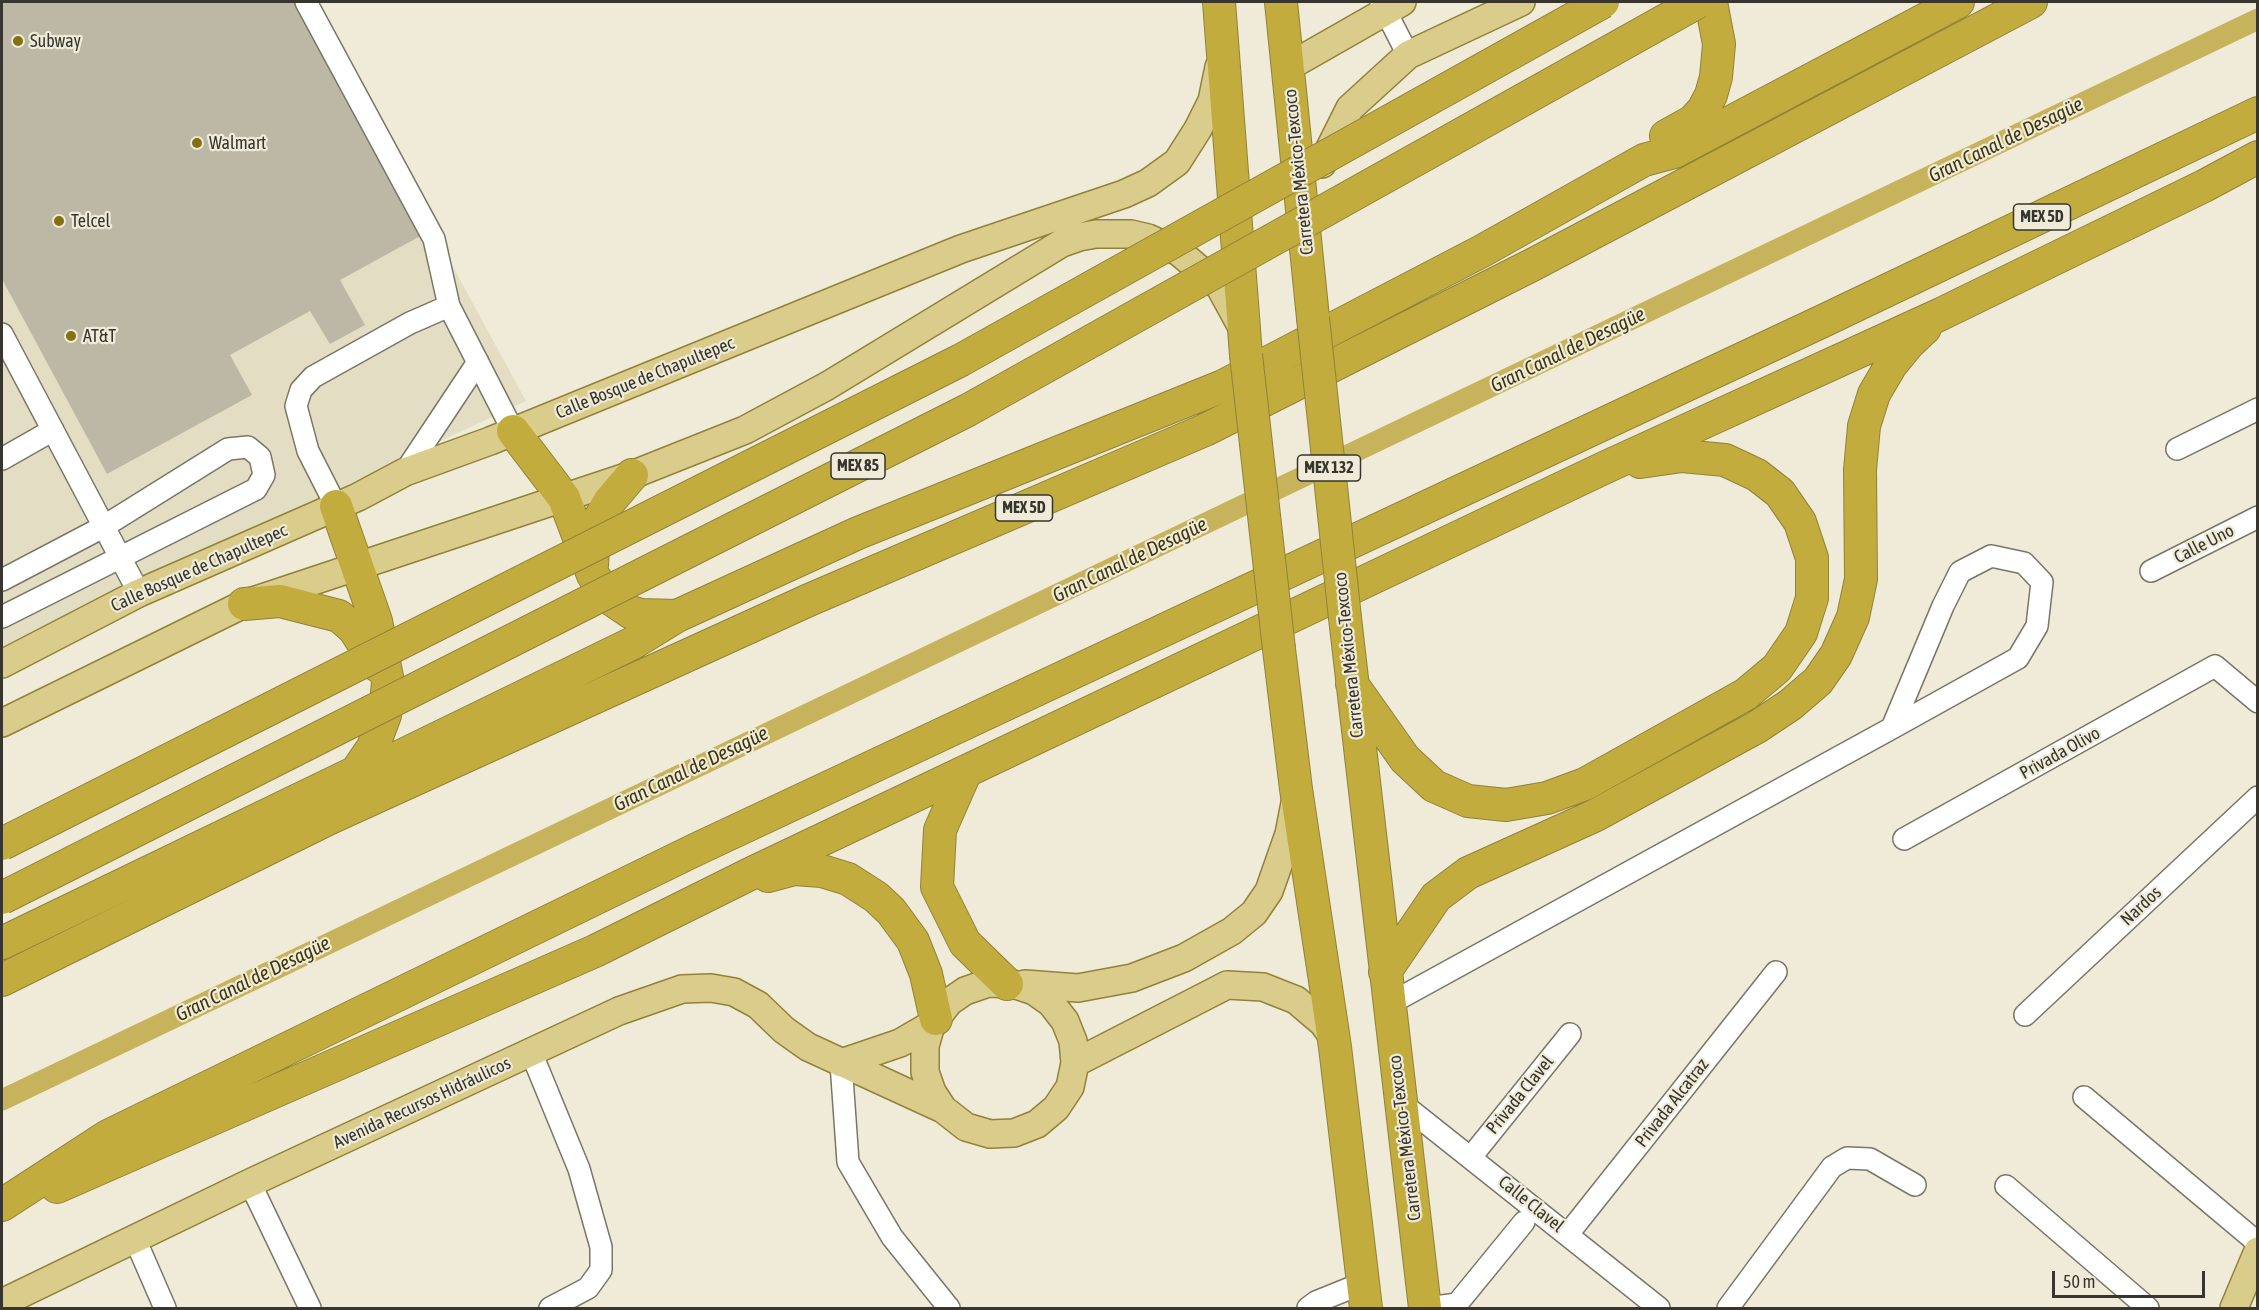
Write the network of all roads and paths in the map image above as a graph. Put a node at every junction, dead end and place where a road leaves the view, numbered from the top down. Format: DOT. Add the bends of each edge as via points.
graph roads {
  1 [pos="306,2"];
  2 [pos="1219,2"];
  3 [pos="1281,2"];
  4 [pos="1521,2"];
  5 [pos="1603,2"];
  6 [pos="1958,2"];
  7 [pos="2031,2"];
  8 [pos="1707,4"];
  9 [pos="1390,5"];
  10 [pos="1224,42"];
  11 [pos="1408,55"];
  12 [pos="1288,67"];
  13 [pos="2258,113"];
  14 [pos="2258,157"];
  15 [pos="1644,160"];
  16 [pos="1301,205"];
  17 [pos="450,306"];
  18 [pos="1941,314"];
  19 [pos="2,334"];
  20 [pos="1245,344"];
  21 [pos="478,362"];
  22 [pos="2258,409"];
  23 [pos="53,430"];
  24 [pos="513,431"];
  25 [pos="2177,449"];
  26 [pos="2,459"];
  27 [pos="1606,466"];
  28 [pos="405,472"];
  29 [pos="632,475"];
  30 [pos="564,498"];
  31 [pos="336,506"];
  32 [pos="2258,517"];
  33 [pos="103,527"];
  34 [pos="121,558"];
  35 [pos="356,568"];
  36 [pos="2151,571"];
  37 [pos="593,575"];
  38 [pos="2,580"];
  39 [pos="139,593"];
  40 [pos="244,604"];
  41 [pos="677,616"];
  42 [pos="2,617"];
  43 [pos="2,664"];
  44 [pos="388,682"];
  45 [pos="1352,684"];
  46 [pos="2258,702"];
  47 [pos="2,723"];
  48 [pos="1892,728"];
  49 [pos="966,771"];
  50 [pos="356,772"];
  51 [pos="1296,789"];
  52 [pos="2258,797"];
  53 [pos="1904,839"];
  54 [pos="2,844"];
  55 [pos="2,898"];
  56 [pos="697,902"];
  57 [pos="2,943"];
  58 [pos="1385,972"];
  59 [pos="1776,972"];
  60 [pos="2,980"];
  61 [pos="1010,984"];
  62 [pos="1389,1004"];
  63 [pos="2025,1015"];
  64 [pos="934,1022"];
  65 [pos="1570,1034"];
  66 [pos="1333,1037"];
  67 [pos="531,1052"];
  68 [pos="841,1063"];
  69 [pos="1075,1063"];
  70 [pos="2084,1097"];
  71 [pos="1400,1102"];
  72 [pos="943,1109"];
  73 [pos="1471,1157"];
  74 [pos="250,1183"];
  75 [pos="1915,1185"];
  76 [pos="2006,1186"];
  77 [pos="2,1205"];
  78 [pos="2,1211"];
  79 [pos="1524,1222"];
  80 [pos="1568,1234"];
  81 [pos="135,1239"];
  82 [pos="2258,1243"];
  83 [pos="2258,1251"];
  84 [pos="1365,1296"];
  85 [pos="2,1303"];
  86 [pos="165,1308"];
  87 [pos="310,1308"];
  88 [pos="550,1308"];
  89 [pos="949,1308"];
  90 [pos="1308,1308"];
  91 [pos="1427,1308"];
  92 [pos="1659,1308"];
  93 [pos="1728,1308"];
  94 [pos="2148,1308"];
  95 [pos="2234,1308"];
  1 -- 17 [label="street" via="434,239"];
  2 -- 10 [label="highway"];
  3 -- 12 [label="highway, Carretera México-Texcoco / MEX 132"];
  4 -- 11 [label="main road"];
  5 -- 54 [label="highway, MEX 85, bridge" via="961,360"];
  6 -- 15 [label="highway" via="1674,152"];
  7 -- 60 [label="highway, MEX 5D" via="1534,264 1205,430 809,600 330,818"];
  8 -- 15 [label="highway" via="1719,44 1711,95 1693,121 1661,139"];
  8 -- 55 [label="highway, MEX 85, bridge" via="968,410"];
  9 -- 11 [label="street"];
  9 -- 12 [label="main road"];
  10 -- 20 [label="highway"];
  10 -- 24 [label="main road, Calle Bosque de Chapultepec" via="1212,101 1198,129 1176,162 1148,183 961,249"];
  11 -- 16 [label="main road" via="1350,108"];
  12 -- 16 [label="highway, Carretera México-Texcoco / MEX 132"];
  13 -- 77 [label="highway, MEX 5D" via="697,849 108,1136"];
  14 -- 18 [label="highway"];
  15 -- 41 [label="highway" via="1482,251 1223,386 858,533"];
  16 -- 45 [label="highway, Carretera México-Texcoco / MEX 132, bridge"];
  17 -- 21 [label="street"];
  17 -- 31 [label="street" via="410,323 313,377 301,390 296,406 308,452"];
  18 -- 27 [label="highway"];
  18 -- 58 [label="highway" via="1908,343 1874,394 1864,426 1860,470 1861,579 1853,617 1836,655 1818,681 1757,727 1655,783 1594,816 1468,873 1436,897"];
  19 -- 23 [label="street"];
  20 -- 29 [label="main road" via="1230,302 1201,268 1163,244 1131,234 1096,234 1062,243 827,386 745,430"];
  20 -- 51 [label="highway, bridge"];
  21 -- 24 [label="street"];
  21 -- 28 [label="street"];
  22 -- 25 [label="street"];
  23 -- 26 [label="street"];
  23 -- 33 [label="street"];
  24 -- 28 [label="main road, Calle Bosque de Chapultepec"];
  24 -- 30 [label="highway"];
  27 -- 45 [label="highway" via="1682,456 1725,460 1772,487 1800,522 1812,558 1812,598 1801,633 1777,668 1746,694 1585,784 1547,798 1506,805 1468,801 1434,786 1405,759"];
  27 -- 49 [label="highway"];
  28 -- 31 [label="main road, Calle Bosque de Chapultepec"];
  29 -- 30 [label="main road"];
  29 -- 37 [label="highway" via="614,494 600,518 593,546"];
  30 -- 35 [label="main road"];
  30 -- 37 [label="highway"];
  31 -- 35 [label="highway"];
  31 -- 39 [label="main road, Calle Bosque de Chapultepec"];
  32 -- 36 [label="street, Calle Uno"];
  33 -- 34 [label="street"];
  33 -- 34 [label="street" via="228,449 248,447 260,457 264,475 256,489"];
  33 -- 38 [label="street"];
  34 -- 39 [label="street"];
  34 -- 42 [label="street"];
  35 -- 40 [label="main road"];
  35 -- 44 [label="highway" via="376,621"];
  37 -- 41 [label="highway" via="608,597 630,612 653,618"];
  39 -- 43 [label="main road, Calle Bosque de Chapultepec"];
  40 -- 44 [label="highway" via="280,601 339,616 354,628"];
  40 -- 47 [label="main road"];
  41 -- 50 [label="highway" via="633,643 422,746"];
  44 -- 50 [label="highway" via="385,715 373,747"];
  45 -- 58 [label="highway, Carretera México-Texcoco"];
  46 -- 53 [label="street, Privada Olivo" via="2215,666"];
  48 -- 48 [label="street" via="2018,658 2037,626 2042,582 2024,563 1991,555 1960,572"];
  48 -- 62 [label="street"];
  49 -- 56 [label="highway"];
  49 -- 61 [label="highway" via="940,830 937,887 965,943"];
  50 -- 57 [label="highway"];
  51 -- 61 [label="main road" via="1289,834 1269,891 1254,913 1232,931 1184,958 1132,978 1078,987"];
  51 -- 66 [label="highway"];
  52 -- 63 [label="street, Nardos"];
  56 -- 64 [label="highway" via="794,869 822,871 848,879 876,897 903,925 926,974"];
  56 -- 78 [label="highway" via="595,951"];
  58 -- 62 [label="highway, Carretera México-Texcoco"];
  59 -- 80 [label="street, Privada Alcatraz"];
  61 -- 64 [label="main road" via="988,983 965,991 949,1002"];
  61 -- 69 [label="main road" via="1034,991 1051,1004 1073,1041"];
  62 -- 71 [label="highway, Carretera México-Texcoco"];
  64 -- 68 [label="main road" via="900,1044"];
  64 -- 72 [label="main road" via="925,1046 925,1072"];
  65 -- 73 [label="street, Privada Clavel"];
  66 -- 69 [label="main road" via="1310,1011 1280,992 1227,985"];
  66 -- 84 [label="highway"];
  67 -- 68 [label="main road, Avenida Recursos Hidráulicos" via="645,1000 682,989 711,988 734,992 758,1005 800,1042"];
  67 -- 74 [label="main road, Avenida Recursos Hidráulicos"];
  67 -- 88 [label="street" via="579,1169 601,1247 601,1270 588,1288"];
  68 -- 72 [label="main road, Avenida Recursos Hidráulicos"];
  68 -- 89 [label="street" via="848,1162 892,1237"];
  69 -- 72 [label="main road, Avenida Recursos Hidráulicos" via="1070,1087 1056,1108 1037,1124 1014,1133 990,1134 966,1127"];
  70 -- 82 [label="street"];
  71 -- 73 [label="street, Calle Clavel"];
  71 -- 91 [label="highway, Carretera México-Texcoco"];
  73 -- 80 [label="street, Calle Clavel"];
  74 -- 81 [label="main road, Avenida Recursos Hidráulicos"];
  74 -- 87 [label="street"];
  75 -- 93 [label="street" via="1870,1159 1847,1158 1832,1167"];
  76 -- 94 [label="street"];
  79 -- 91 [label="street" via="1457,1304"];
  80 -- 92 [label="street, Calle Clavel"];
  81 -- 85 [label="main road, Avenida Recursos Hidráulicos"];
  81 -- 86 [label="street"];
  83 -- 95 [label="main road"];
  84 -- 90 [label="street" via="1316,1302"];
}
